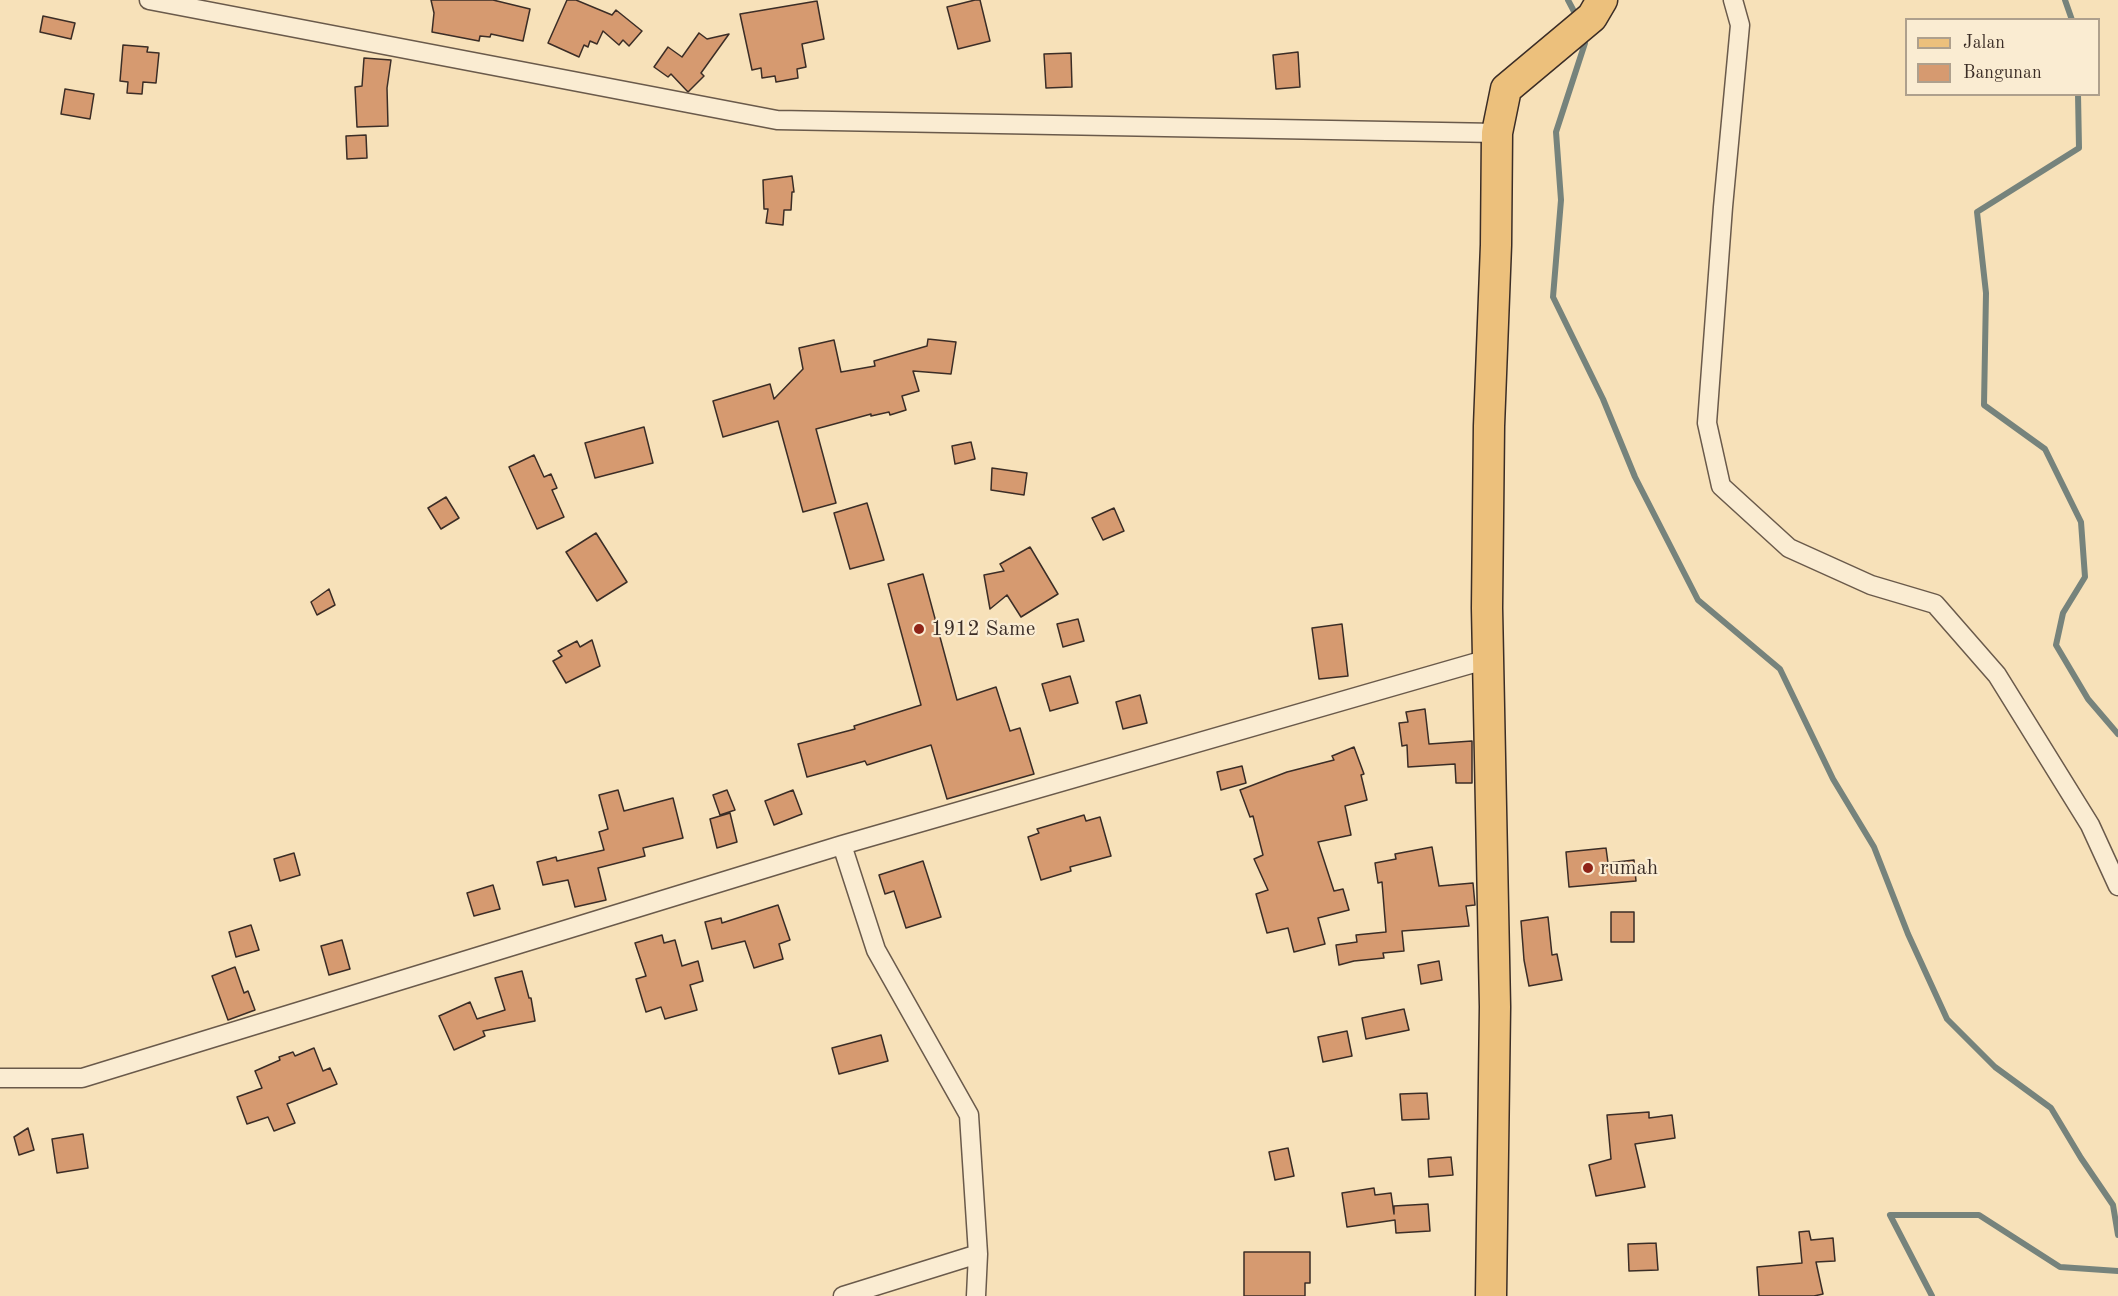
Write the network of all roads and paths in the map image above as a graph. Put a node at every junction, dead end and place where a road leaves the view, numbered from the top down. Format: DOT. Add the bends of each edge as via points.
graph roads {
  1 [pos="149,0"];
  2 [pos="1602,0"];
  3 [pos="1733,0"];
  4 [pos="1497,133"];
  5 [pos="1488,659"];
  6 [pos="842,845"];
  7 [pos="2118,886"];
  8 [pos="0,1078"];
  9 [pos="978,1254"];
  10 [pos="843,1296"];
  11 [pos="976,1296"];
  12 [pos="1491,1296"];
  1 -- 4 [label="street" via="777,120"];
  2 -- 4 [label="main road" via="1592,17 1506,89"];
  3 -- 7 [label="street" via="1740,25 1707,423 1721,486 1789,548 1871,585 1935,604 1997,675 2090,825"];
  4 -- 5 [label="main road"];
  5 -- 6 [label="street"];
  5 -- 12 [label="main road" via="1496,1007"];
  6 -- 8 [label="street" via="82,1078"];
  6 -- 9 [label="street" via="876,950 969,1114"];
  9 -- 10 [label="street"];
  9 -- 11 [label="street"];
}
